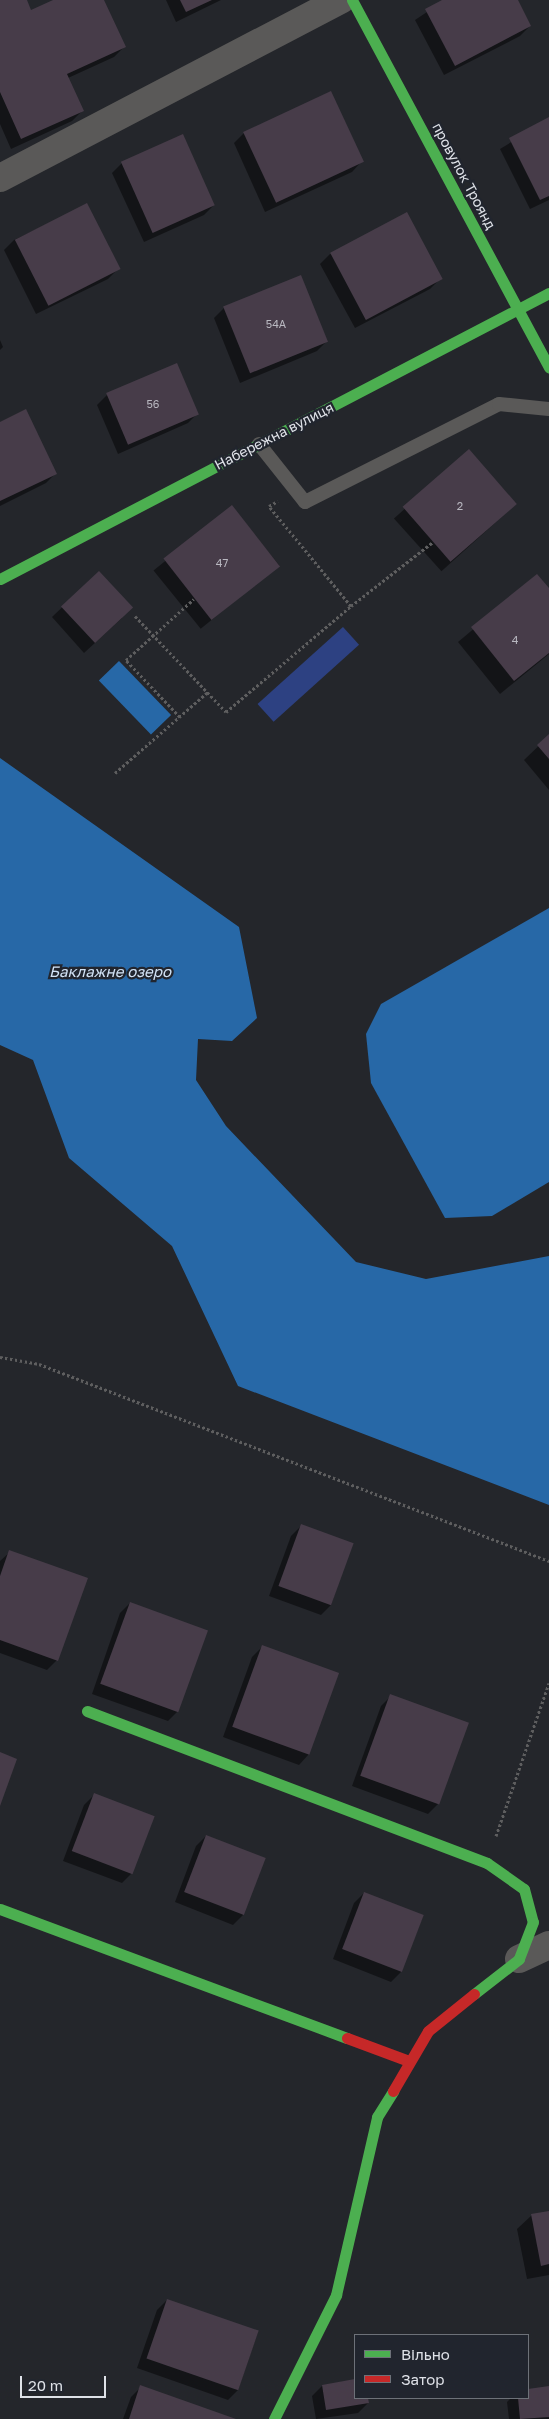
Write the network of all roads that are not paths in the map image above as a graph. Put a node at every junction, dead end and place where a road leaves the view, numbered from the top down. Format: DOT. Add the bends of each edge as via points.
graph roads {
  1 [pos="341,0"];
  2 [pos="352,0"];
  3 [pos="0,178"];
  4 [pos="549,293"];
  5 [pos="518,309"];
  6 [pos="549,367"];
  7 [pos="549,409"];
  8 [pos="259,444"];
  9 [pos="0,579"];
  10 [pos="87,1711"];
  11 [pos="0,1909"];
  12 [pos="549,1945"];
  13 [pos="519,1959"];
  14 [pos="409,2062"];
  15 [pos="274,2419"];
  1 -- 3 [label="street"];
  2 -- 5 [label="street, провулок Троянд"];
  4 -- 5 [label="street, Набережна вулиця"];
  5 -- 6 [label="street, провулок Троянд"];
  5 -- 8 [label="street, Набережна вулиця"];
  7 -- 8 [label="lane" via="499,404 305,502"];
  8 -- 9 [label="street, Набережна вулиця"];
  10 -- 13 [label="street" via="487,1863 524,1890 533,1922"];
  11 -- 14 [label="street"];
  12 -- 13 [label="street"];
  13 -- 14 [label="street" via="428,2032"];
  14 -- 15 [label="street" via="378,2117 336,2295"];
}
